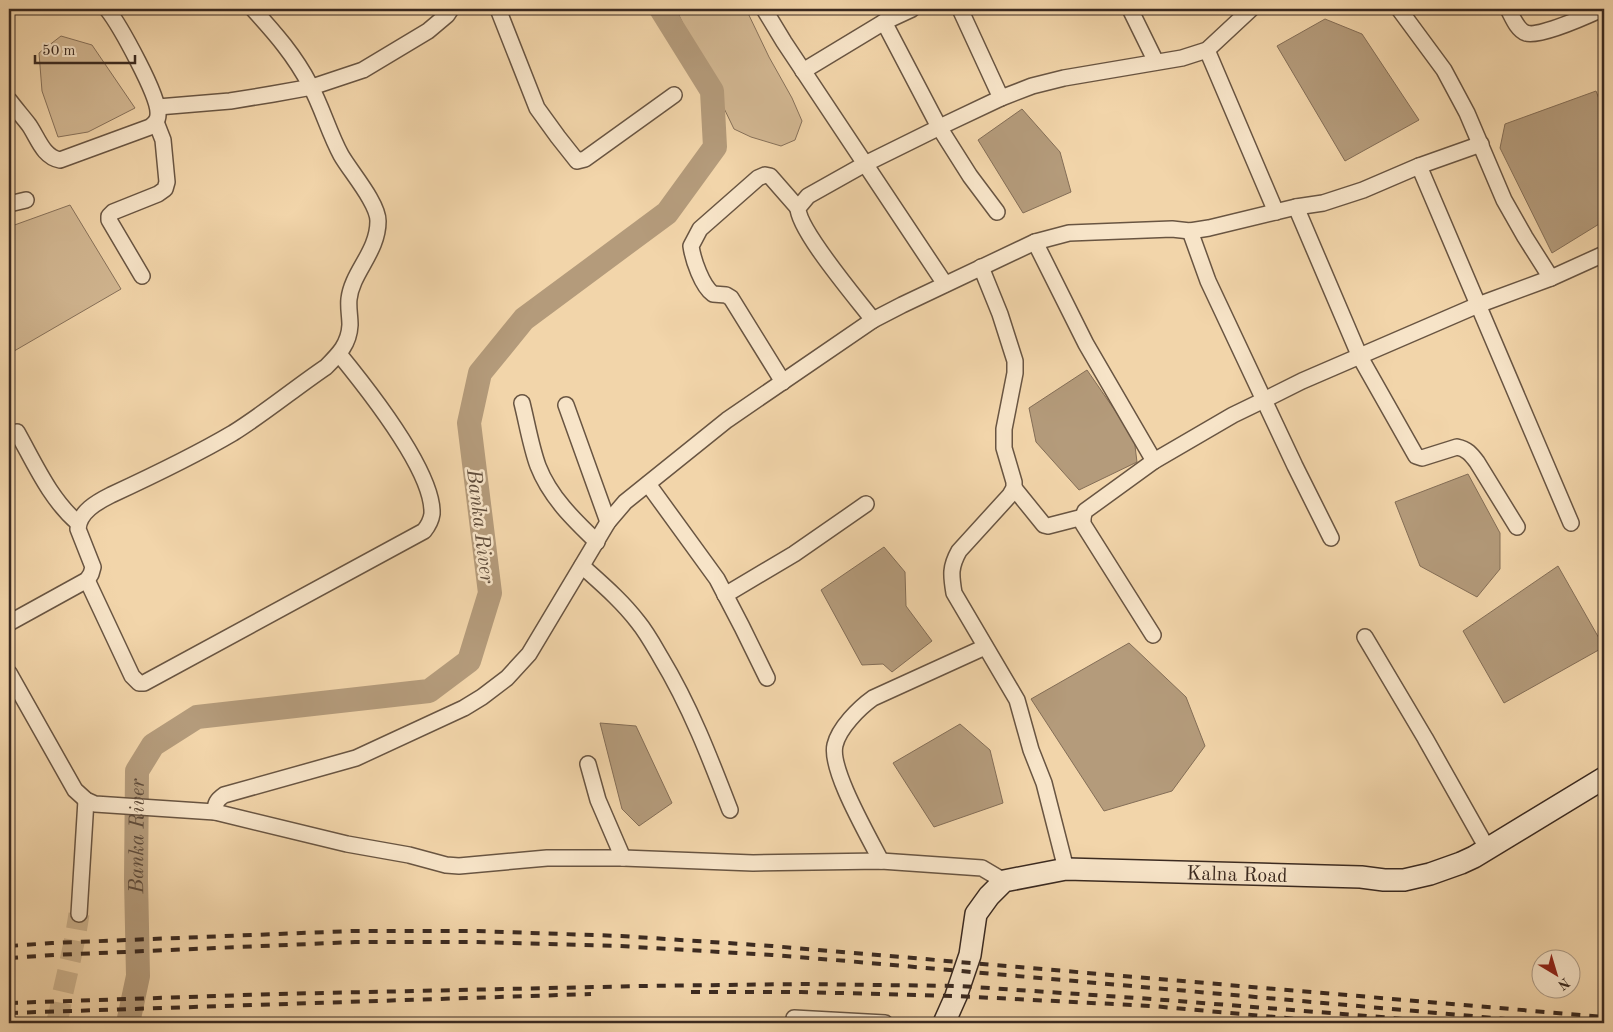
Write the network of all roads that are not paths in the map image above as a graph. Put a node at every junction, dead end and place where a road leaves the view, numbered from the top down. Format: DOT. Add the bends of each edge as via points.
graph roads {
  1 [pos="107,9"];
  2 [pos="253,9"];
  3 [pos="451,9"];
  4 [pos="498,9"];
  5 [pos="764,9"];
  6 [pos="912,9"];
  7 [pos="960,9"];
  8 [pos="1130,9"];
  9 [pos="1250,9"];
  10 [pos="1398,9"];
  11 [pos="1508,9"];
  12 [pos="1602,9"];
  13 [pos="884,22"];
  14 [pos="1207,50"];
  15 [pos="1156,62"];
  16 [pos="803,71"];
  17 [pos="312,87"];
  18 [pos="674,94"];
  19 [pos="1001,98"];
  20 [pos="9,100"];
  21 [pos="157,115"];
  22 [pos="939,128"];
  23 [pos="1481,144"];
  24 [pos="865,164"];
  25 [pos="1419,166"];
  26 [pos="26,200"];
  27 [pos="9,204"];
  28 [pos="1296,207"];
  29 [pos="798,208"];
  30 [pos="997,212"];
  31 [pos="1276,212"];
  32 [pos="1190,231"];
  33 [pos="1035,242"];
  34 [pos="1604,254"];
  35 [pos="981,267"];
  36 [pos="142,276"];
  37 [pos="1551,278"];
  38 [pos="945,284"];
  39 [pos="1478,305"];
  40 [pos="873,320"];
  41 [pos="339,354"];
  42 [pos="1360,357"];
  43 [pos="783,382"];
  44 [pos="1264,400"];
  45 [pos="522,403"];
  46 [pos="566,405"];
  47 [pos="17,432"];
  48 [pos="1154,461"];
  49 [pos="648,484"];
  50 [pos="1014,488"];
  51 [pos="866,504"];
  52 [pos="1082,516"];
  53 [pos="608,522"];
  54 [pos="78,523"];
  55 [pos="1570,523"];
  56 [pos="1517,527"];
  57 [pos="1331,538"];
  58 [pos="597,542"];
  59 [pos="582,566"];
  60 [pos="87,580"];
  61 [pos="725,595"];
  62 [pos="9,623"];
  63 [pos="1153,635"];
  64 [pos="1365,637"];
  65 [pos="985,647"];
  66 [pos="9,673"];
  67 [pos="767,678"];
  68 [pos="588,764"];
  69 [pos="1604,778"];
  70 [pos="90,802"];
  71 [pos="730,810"];
  72 [pos="215,812"];
  73 [pos="1488,848"];
  74 [pos="623,858"];
  75 [pos="881,861"];
  76 [pos="1066,869"];
  77 [pos="1004,881"];
  78 [pos="79,914"];
  79 [pos="794,1018"];
  80 [pos="885,1023"];
  81 [pos="944,1023"];
  1 -- 21 [label="street" via="138,63"];
  2 -- 17 [label="street" via="290,51"];
  3 -- 17 [label="street" via="428,31 380,61"];
  4 -- 18 [label="street" via="537,108 577,161 585,159"];
  5 -- 16 [label="street"];
  6 -- 13 [label="street"];
  7 -- 19 [label="street"];
  8 -- 15 [label="street"];
  9 -- 14 [label="street"];
  10 -- 23 [label="street" via="1444,70"];
  11 -- 12 [label="street" via="1520,29 1532,34 1557,28"];
  13 -- 16 [label="street"];
  13 -- 22 [label="street"];
  14 -- 15 [label="street"];
  14 -- 31 [label="street"];
  15 -- 19 [label="street" via="1064,78"];
  16 -- 24 [label="street"];
  17 -- 21 [label="street"];
  17 -- 41 [label="street" via="341,154 378,219 369,257 353,284 349,298 350,326"];
  19 -- 22 [label="street"];
  20 -- 21 [label="street" via="44,149 51,157 60,160 150,127"];
  21 -- 36 [label="street" via="167,182 158,194 113,212 109,220"];
  22 -- 24 [label="street"];
  22 -- 30 [label="street"];
  23 -- 25 [label="street"];
  23 -- 37 [label="street" via="1504,200"];
  24 -- 29 [label="street" via="808,196"];
  24 -- 38 [label="street"];
  25 -- 28 [label="street" via="1362,190 1323,203"];
  25 -- 39 [label="street"];
  26 -- 27 [label="street"];
  28 -- 31 [label="street"];
  28 -- 42 [label="street"];
  29 -- 40 [label="street" via="798,214 819,251"];
  29 -- 43 [label="street" via="776,181 765,175 700,229 692,246 696,265 708,289 713,294 731,298"];
  31 -- 32 [label="street"];
  32 -- 33 [label="street" via="1069,233"];
  32 -- 44 [label="street" via="1208,281"];
  33 -- 35 [label="street"];
  33 -- 48 [label="street" via="1086,344"];
  34 -- 37 [label="street"];
  35 -- 38 [label="street"];
  35 -- 50 [label="street" via="1015,361 1004,429 1004,448"];
  37 -- 39 [label="street"];
  38 -- 40 [label="street"];
  39 -- 42 [label="street"];
  39 -- 55 [label="street"];
  40 -- 43 [label="street"];
  41 -- 54 [label="street" via="326,367 233,432 92,506"];
  41 -- 60 [label="street" via="371,392 417,465 429,492 432,514 424,531 144,683 139,683 132,676"];
  42 -- 44 [label="street" via="1302,380"];
  42 -- 56 [label="street" via="1416,456 1422,458 1457,448 1469,452"];
  43 -- 49 [label="street" via="727,420"];
  44 -- 48 [label="street"];
  44 -- 57 [label="street"];
  45 -- 58 [label="street" via="538,467 554,496"];
  46 -- 53 [label="street"];
  47 -- 54 [label="street" via="53,495"];
  48 -- 52 [label="street"];
  49 -- 53 [label="street" via="625,502"];
  49 -- 61 [label="street" via="717,579"];
  50 -- 52 [label="street" via="1044,525"];
  50 -- 65 [label="street" via="959,551 950,574 954,593"];
  51 -- 61 [label="street" via="794,554"];
  52 -- 63 [label="street" via="1083,524"];
  53 -- 58 [label="street"];
  54 -- 60 [label="street" via="93,567"];
  58 -- 59 [label="street"];
  59 -- 71 [label="street" via="618,598 657,651 703,740"];
  59 -- 72 [label="street" via="529,654 507,678 482,697 356,758 224,795 217,800"];
  60 -- 62 [label="street"];
  61 -- 67 [label="street"];
  64 -- 73 [label="street"];
  65 -- 75 [label="street" via="873,698 860,707 835,744 834,757 839,777"];
  65 -- 76 [label="street" via="1017,700 1044,783"];
  66 -- 70 [label="street" via="75,790"];
  68 -- 74 [label="street" via="598,800"];
  69 -- 73 [label="street, Kalna Road"];
  70 -- 72 [label="street"];
  70 -- 78 [label="street"];
  72 -- 74 [label="street" via="446,865 547,858"];
  73 -- 76 [label="street, Kalna Road" via="1461,863 1404,880"];
  74 -- 75 [label="street" via="753,863"];
  75 -- 77 [label="street" via="982,868"];
  76 -- 77 [label="street, Kalna Road"];
  77 -- 81 [label="street" via="976,914 970,955"];
  79 -- 80 [label="street"];
}
